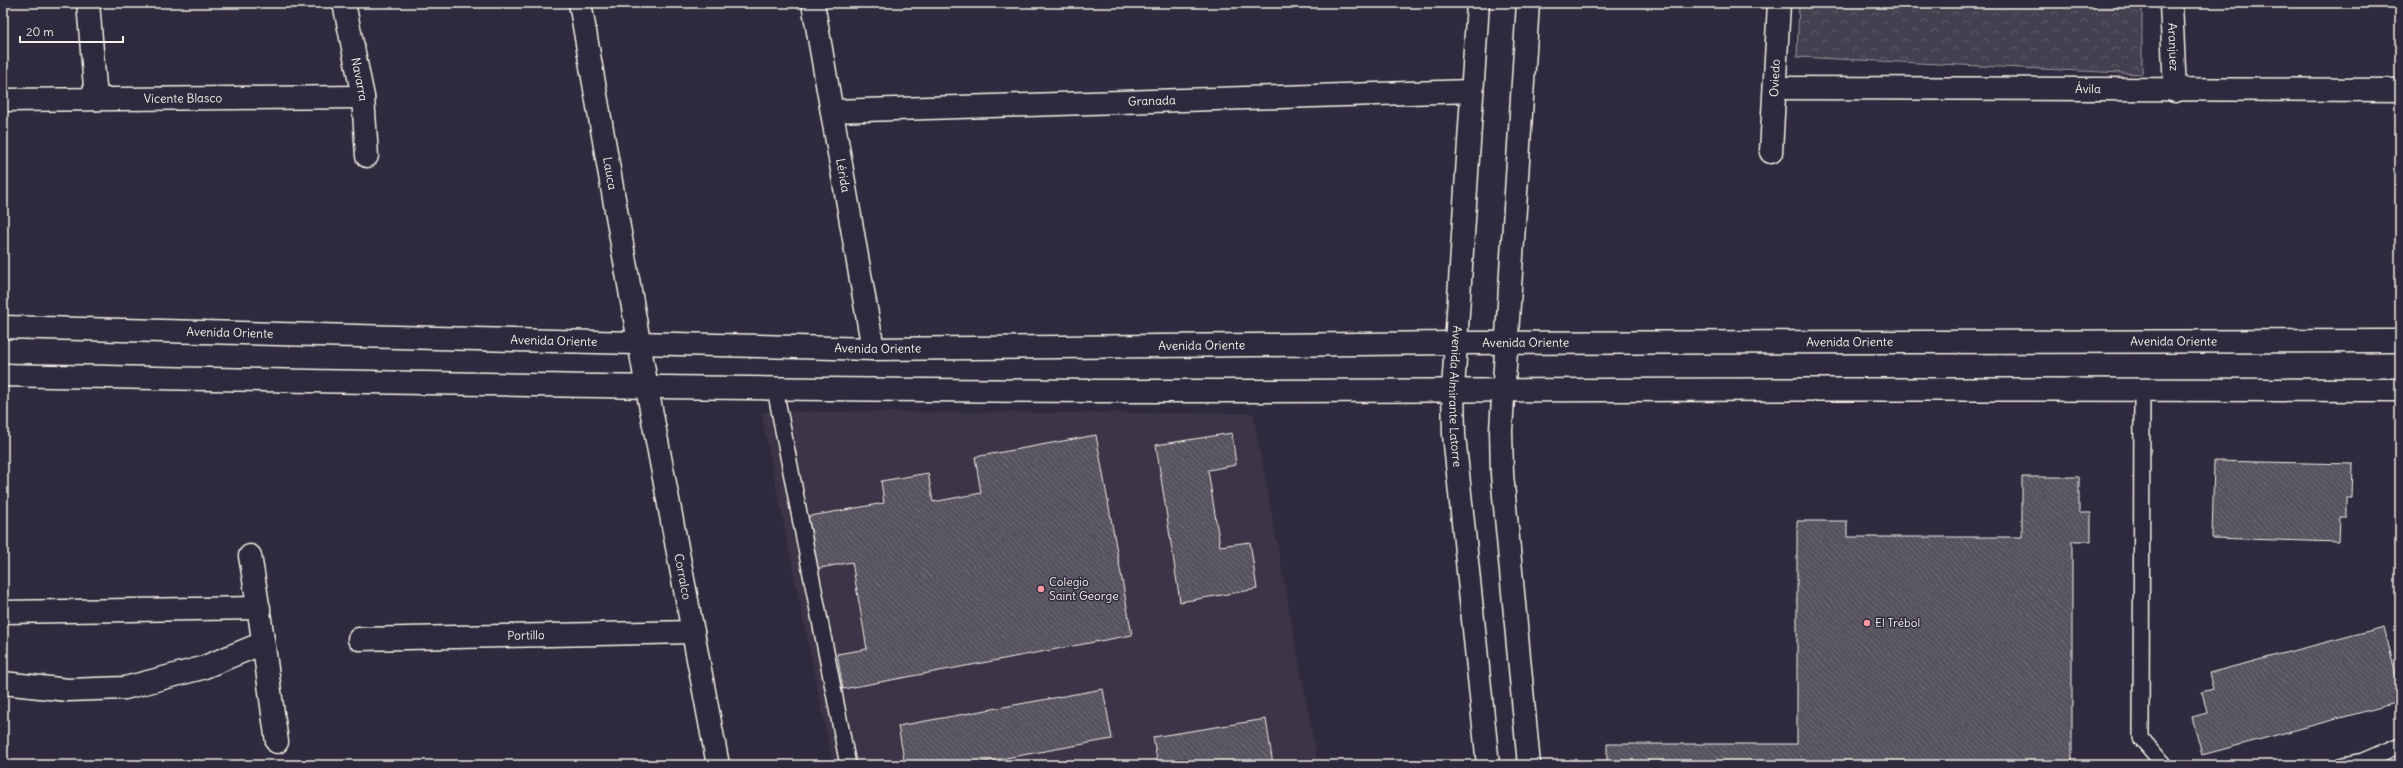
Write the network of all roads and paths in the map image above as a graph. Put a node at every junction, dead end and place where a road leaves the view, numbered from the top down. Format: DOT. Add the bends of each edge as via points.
graph roads {
  1 [pos="88,3"];
  2 [pos="344,3"];
  3 [pos="580,3"];
  4 [pos="813,3"];
  5 [pos="1478,3"];
  6 [pos="1528,3"];
  7 [pos="1779,3"];
  8 [pos="2171,3"];
  9 [pos="1775,88"];
  10 [pos="1472,90"];
  11 [pos="2400,90"];
  12 [pos="2175,91"];
  13 [pos="363,97"];
  14 [pos="96,99"];
  15 [pos="3,100"];
  16 [pos="832,111"];
  17 [pos="1771,152"];
  18 [pos="367,156"];
  19 [pos="3,327"];
  20 [pos="2400,341"];
  21 [pos="640,343"];
  22 [pos="1455,343"];
  23 [pos="1505,343"];
  24 [pos="873,349"];
  25 [pos="3,375"];
  26 [pos="648,388"];
  27 [pos="2142,388"];
  28 [pos="775,389"];
  29 [pos="1453,390"];
  30 [pos="1503,390"];
  31 [pos="2400,390"];
  32 [pos="250,556"];
  33 [pos="259,608"];
  34 [pos="3,612"];
  35 [pos="693,632"];
  36 [pos="359,639"];
  37 [pos="262,643"];
  38 [pos="3,683"];
  39 [pos="278,742"];
  40 [pos="2400,745"];
  41 [pos="718,765"];
  42 [pos="848,765"];
  43 [pos="1488,765"];
  44 [pos="1529,765"];
  45 [pos="2164,765"];
  46 [pos="2342,765"];
  1 -- 14 [label="main road"];
  2 -- 13 [label="main road, Navarra"];
  3 -- 21 [label="main road, Lauca"];
  4 -- 16 [label="main road, Lérida"];
  5 -- 10 [label="main road, Avenida Almirante Latorre"];
  6 -- 23 [label="main road"];
  7 -- 9 [label="main road, Oviedo"];
  8 -- 12 [label="main road, Aranjuez"];
  9 -- 12 [label="main road, Ávila"];
  9 -- 17 [label="main road, Oviedo"];
  10 -- 16 [label="main road, Granada"];
  10 -- 22 [label="main road, Avenida Almirante Latorre"];
  11 -- 12 [label="main road, Ávila"];
  13 -- 14 [label="main road, Vicente Blasco"];
  13 -- 18 [label="main road, Navarra"];
  14 -- 15 [label="main road, Vicente Blasco"];
  16 -- 24 [label="main road, Lérida"];
  19 -- 21 [label="main road, Avenida Oriente"];
  20 -- 23 [label="main road, Avenida Oriente"];
  21 -- 24 [label="main road, Avenida Oriente"];
  21 -- 26 [label="main road, Lauca"];
  22 -- 23 [label="main road, Avenida Oriente"];
  22 -- 24 [label="main road, Avenida Oriente"];
  22 -- 29 [label="main road, Avenida Almirante Latorre"];
  23 -- 30 [label="main road"];
  25 -- 26 [label="main road"];
  26 -- 28 [label="main road"];
  26 -- 35 [label="main road, Corralco"];
  27 -- 30 [label="main road"];
  27 -- 31 [label="main road"];
  27 -- 45 [label="lane" via="2141,738"];
  28 -- 29 [label="main road"];
  28 -- 42 [label="lane"];
  29 -- 30 [label="main road"];
  29 -- 43 [label="main road, Avenida Almirante Latorre" via="1454,435"];
  30 -- 44 [label="main road" via="1502,474"];
  32 -- 33 [label="main road"];
  33 -- 34 [label="main road"];
  33 -- 37 [label="main road"];
  35 -- 36 [label="main road, Portillo"];
  35 -- 41 [label="main road, Corralco"];
  37 -- 38 [label="main road" via="202,668 125,688 68,690"];
  37 -- 39 [label="main road"];
  40 -- 46 [label="lane" via="2363,761"];
}
